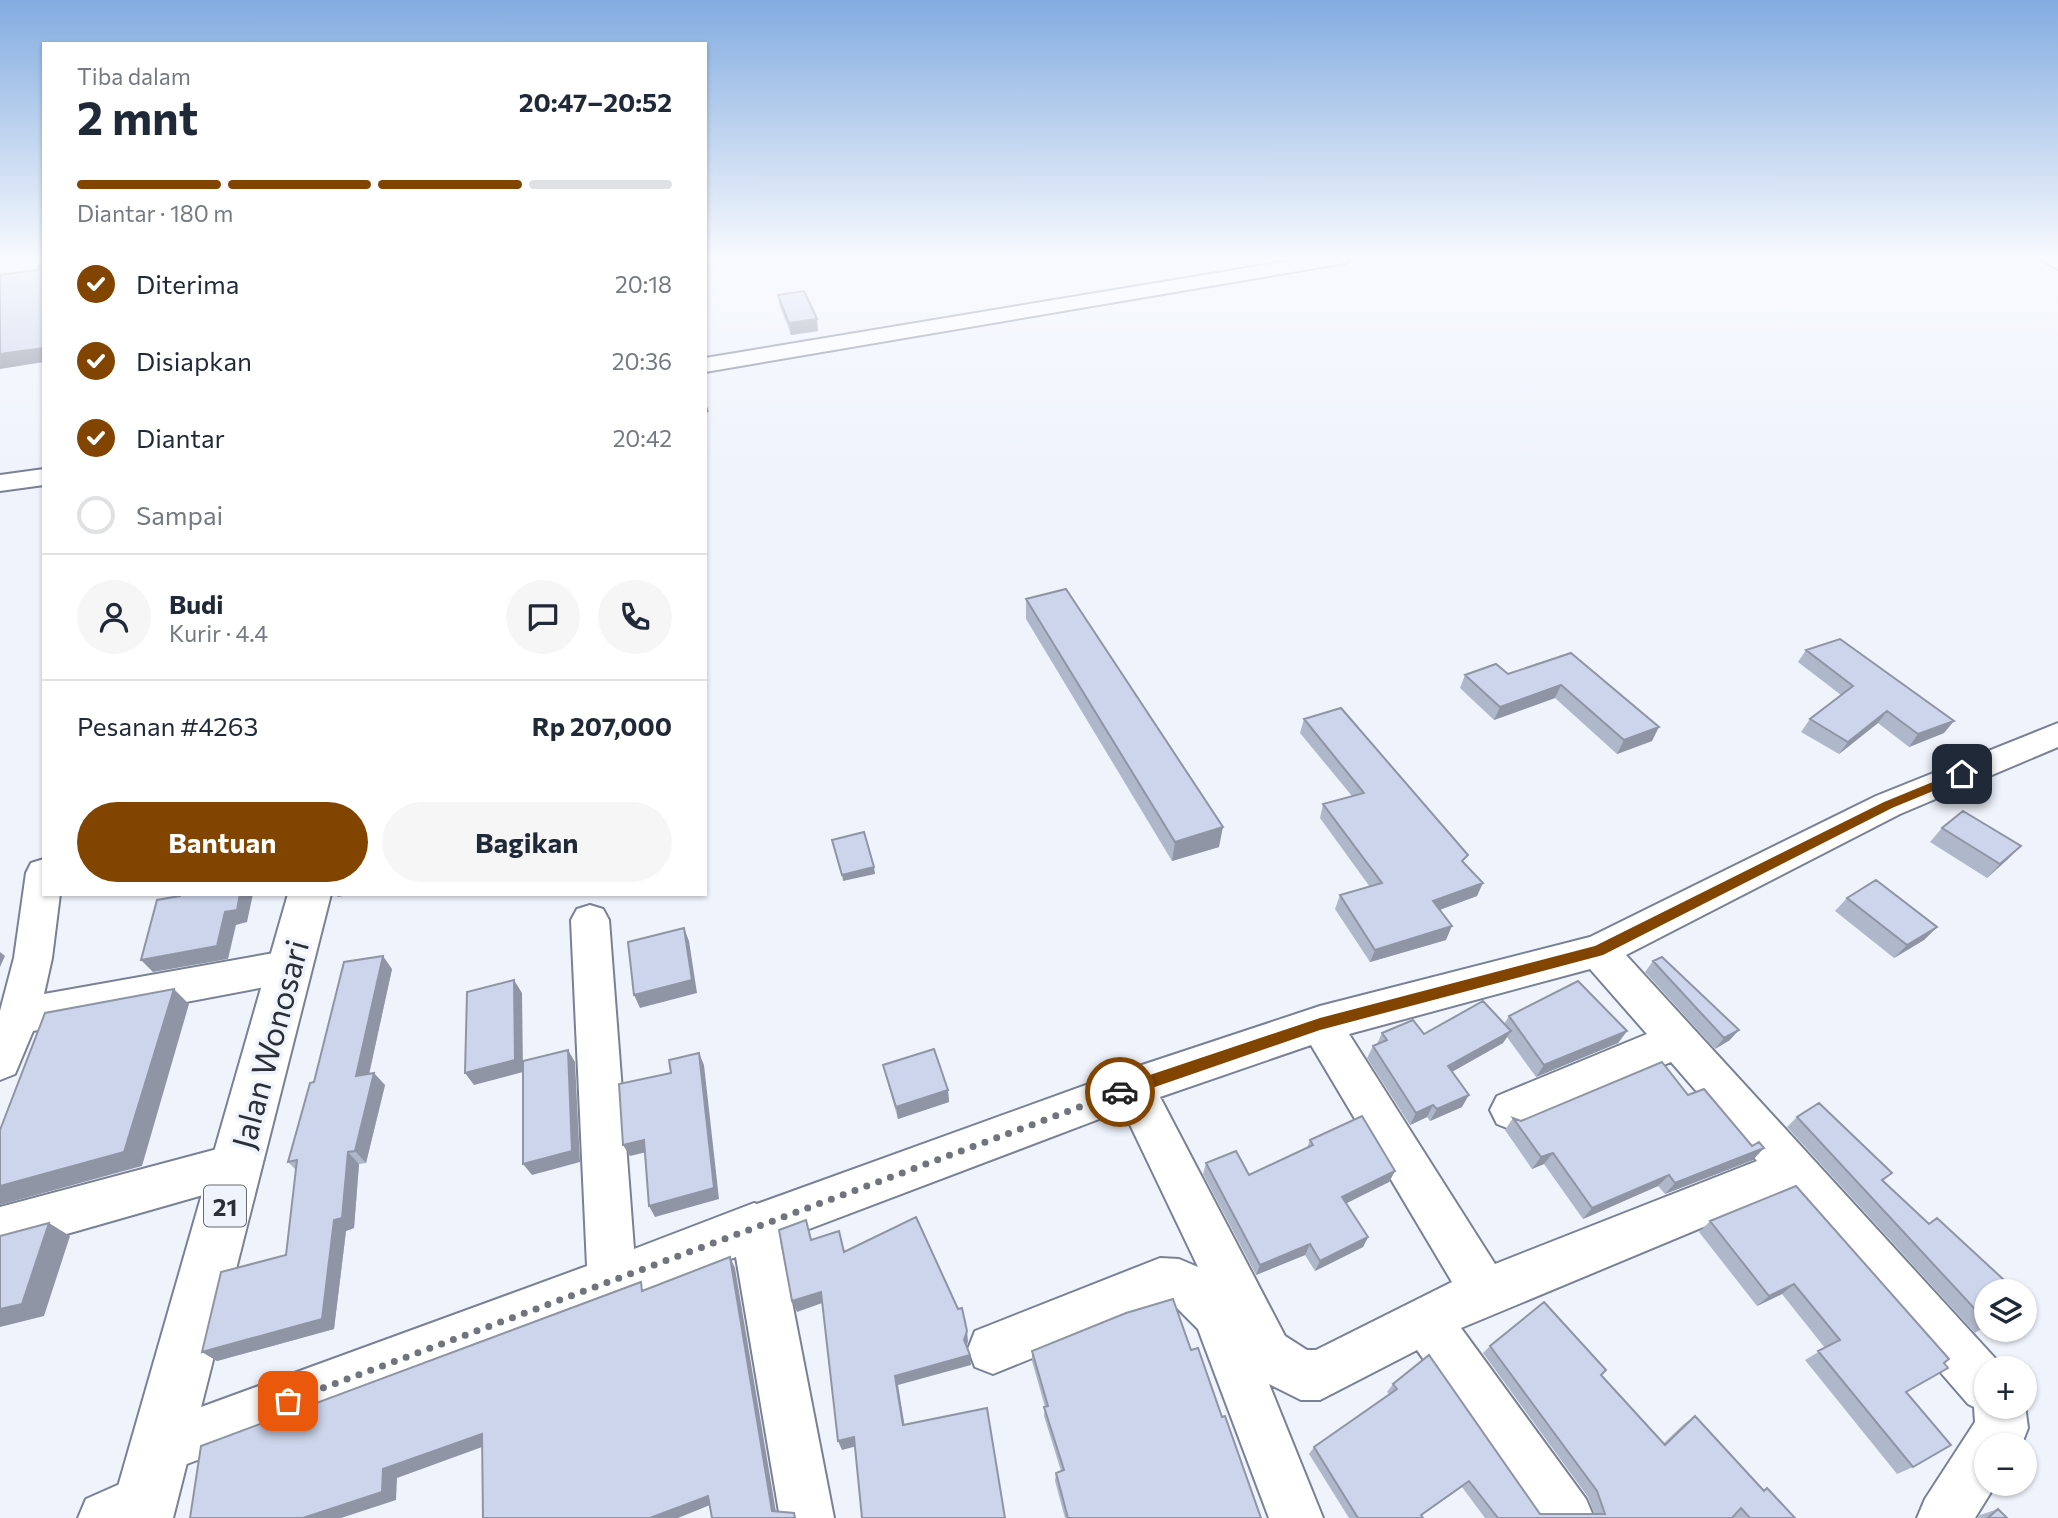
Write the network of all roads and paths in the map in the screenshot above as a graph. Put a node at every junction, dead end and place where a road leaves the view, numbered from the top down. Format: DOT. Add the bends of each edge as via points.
graph roads {
  1 [pos="925,328"];
  2 [pos="707,365"];
  3 [pos="42,477"];
  4 [pos="0,484"];
  5 [pos="2058,734"];
  6 [pos="42,888"];
  7 [pos="309,896"];
  8 [pos="590,920"];
  9 [pos="1598,951"];
  10 [pos="291,965"];
  11 [pos="19,1016"];
  12 [pos="1320,1024"];
  13 [pos="1679,1040"];
  14 [pos="0,1061"];
  15 [pos="1133,1087"];
  16 [pos="1513,1110"];
  17 [pos="236,1166"];
  18 [pos="1791,1169"];
  19 [pos="754,1226"];
  20 [pos="0,1230"];
  21 [pos="612,1280"];
  22 [pos="1485,1292"];
  23 [pos="1425,1319"];
  24 [pos="993,1349"];
  25 [pos="1974,1373"];
  26 [pos="163,1447"];
  27 [pos="1974,1471"];
  28 [pos="131,1511"];
  29 [pos="807,1518"];
  30 [pos="1296,1518"];
  31 [pos="1567,1518"];
  32 [pos="1944,1518"];
  1 -- 2 [label="street"];
  3 -- 4 [label="street"];
  5 -- 9 [label="street" via="1888,805"];
  6 -- 11 [label="street"];
  7 -- 10 [label="highway, Jalan Wonosari / 21"];
  8 -- 21 [label="street"];
  9 -- 12 [label="street"];
  9 -- 13 [label="street"];
  10 -- 11 [label="street"];
  10 -- 17 [label="highway, Jalan Wonosari / 21"];
  11 -- 14 [label="street"];
  12 -- 15 [label="street"];
  12 -- 22 [label="street"];
  13 -- 16 [label="street"];
  13 -- 18 [label="street"];
  15 -- 19 [label="street"];
  15 -- 23 [label="street" via="1267,1354 1301,1375 1320,1375"];
  17 -- 20 [label="street"];
  17 -- 26 [label="highway, Jalan Wonosari / 21"];
  18 -- 22 [label="street"];
  18 -- 25 [label="street"];
  19 -- 21 [label="street"];
  19 -- 29 [label="street"];
  21 -- 26 [label="street"];
  22 -- 23 [label="street"];
  23 -- 31 [label="street"];
  24 -- 30 [label="street" via="1160,1282 1180,1281 1216,1313"];
  26 -- 28 [label="highway, Jalan Wonosari / 21"];
  27 -- 32 [label="street"];
}
